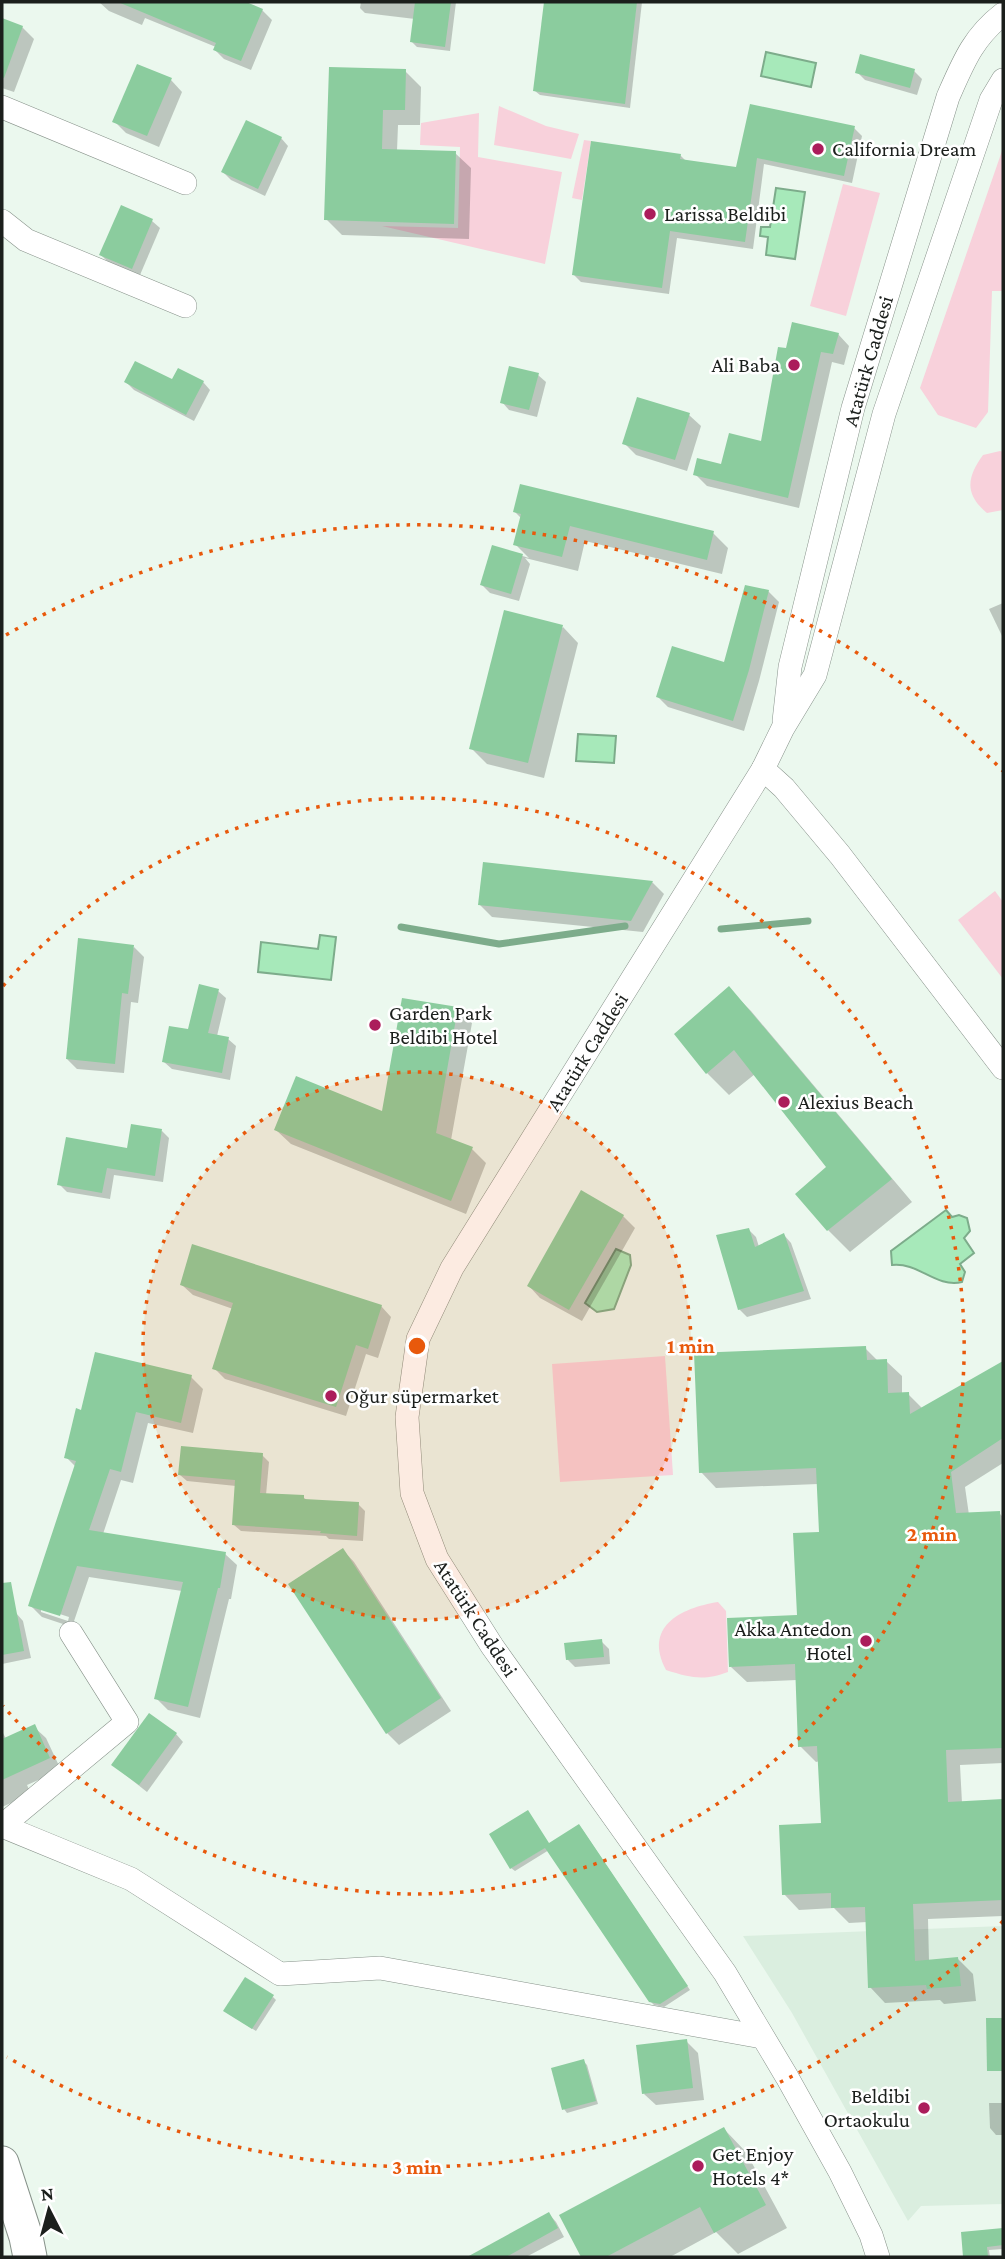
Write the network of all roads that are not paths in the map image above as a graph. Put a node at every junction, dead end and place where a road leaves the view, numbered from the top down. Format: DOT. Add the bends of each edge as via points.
graph roads {
  1 [pos="1003,14"];
  2 [pos="1003,80"];
  3 [pos="2,107"];
  4 [pos="185,183"];
  5 [pos="2,221"];
  6 [pos="185,306"];
  7 [pos="783,728"];
  8 [pos="763,769"];
  9 [pos="1003,1068"];
  10 [pos="71,1633"];
  11 [pos="2,1826"];
  12 [pos="762,2037"];
  13 [pos="2,2163"];
  14 [pos="30,2257"];
  15 [pos="878,2257"];
  1 -- 7 [label="street, Atatürk Caddesi" via="986,27 967,55 948,97 853,408 790,667"];
  2 -- 7 [label="street, Atatürk Caddesi" via="991,100 884,414 815,675"];
  3 -- 4 [label="street"];
  5 -- 6 [label="street" via="26,240"];
  7 -- 8 [label="street, Atatürk Caddesi"];
  8 -- 9 [label="street" via="841,855"];
  8 -- 12 [label="street, Atatürk Caddesi" via="452,1268 418,1339 407,1417 412,1493 436,1559 492,1646 725,1973"];
  10 -- 11 [label="street" via="127,1722"];
  11 -- 12 [label="street" via="131,1879 280,1974 380,1968"];
  12 -- 15 [label="street, Atatürk Caddesi" via="840,2172"];
  13 -- 14 [label="highway"];
}
